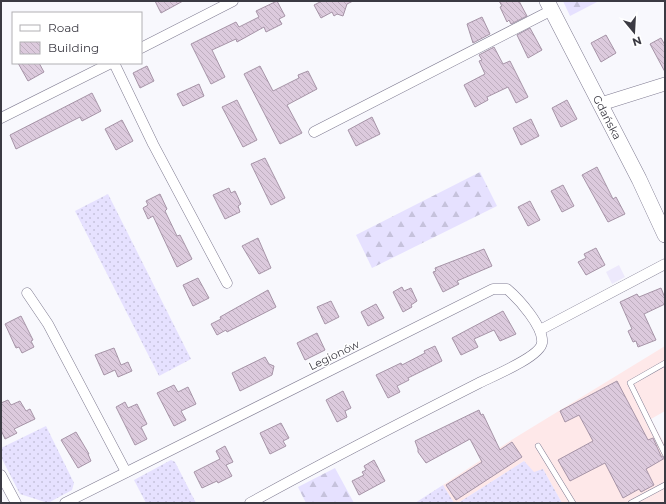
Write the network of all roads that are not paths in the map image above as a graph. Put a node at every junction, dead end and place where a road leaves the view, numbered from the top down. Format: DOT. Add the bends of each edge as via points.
graph roads {
  1 [pos="234,1"];
  2 [pos="549,6"];
  3 [pos="142,47"];
  4 [pos="110,64"];
  5 [pos="113,64"];
  6 [pos="665,84"];
  7 [pos="601,104"];
  8 [pos="1,118"];
  9 [pos="314,132"];
  10 [pos="665,235"];
  11 [pos="665,264"];
  12 [pos="227,283"];
  13 [pos="27,293"];
  14 [pos="540,330"];
  15 [pos="665,363"];
  16 [pos="538,446"];
  17 [pos="665,454"];
  18 [pos="126,472"];
  19 [pos="1,475"];
  20 [pos="665,485"];
  21 [pos="16,503"];
  22 [pos="65,503"];
  23 [pos="250,503"];
  24 [pos="573,503"];
  25 [pos="631,503"];
  1 -- 3 [label="street"];
  2 -- 7 [label="main road, Gdańska"];
  2 -- 9 [label="street"];
  4 -- 8 [label="street"];
  5 -- 12 [label="street"];
  6 -- 7 [label="street"];
  7 -- 10 [label="main road, Gdańska"];
  11 -- 14 [label="street"];
  13 -- 18 [label="street" via="48,324"];
  14 -- 18 [label="street, Legionów" via="516,296 506,289 493,289"];
  14 -- 23 [label="street" via="542,344 539,350 515,366 363,441"];
  15 -- 17 [label="lane" via="630,384"];
  16 -- 24 [label="lane"];
  18 -- 22 [label="street, Legionów"];
  19 -- 21 [label="street"];
  20 -- 25 [label="lane"];
}
